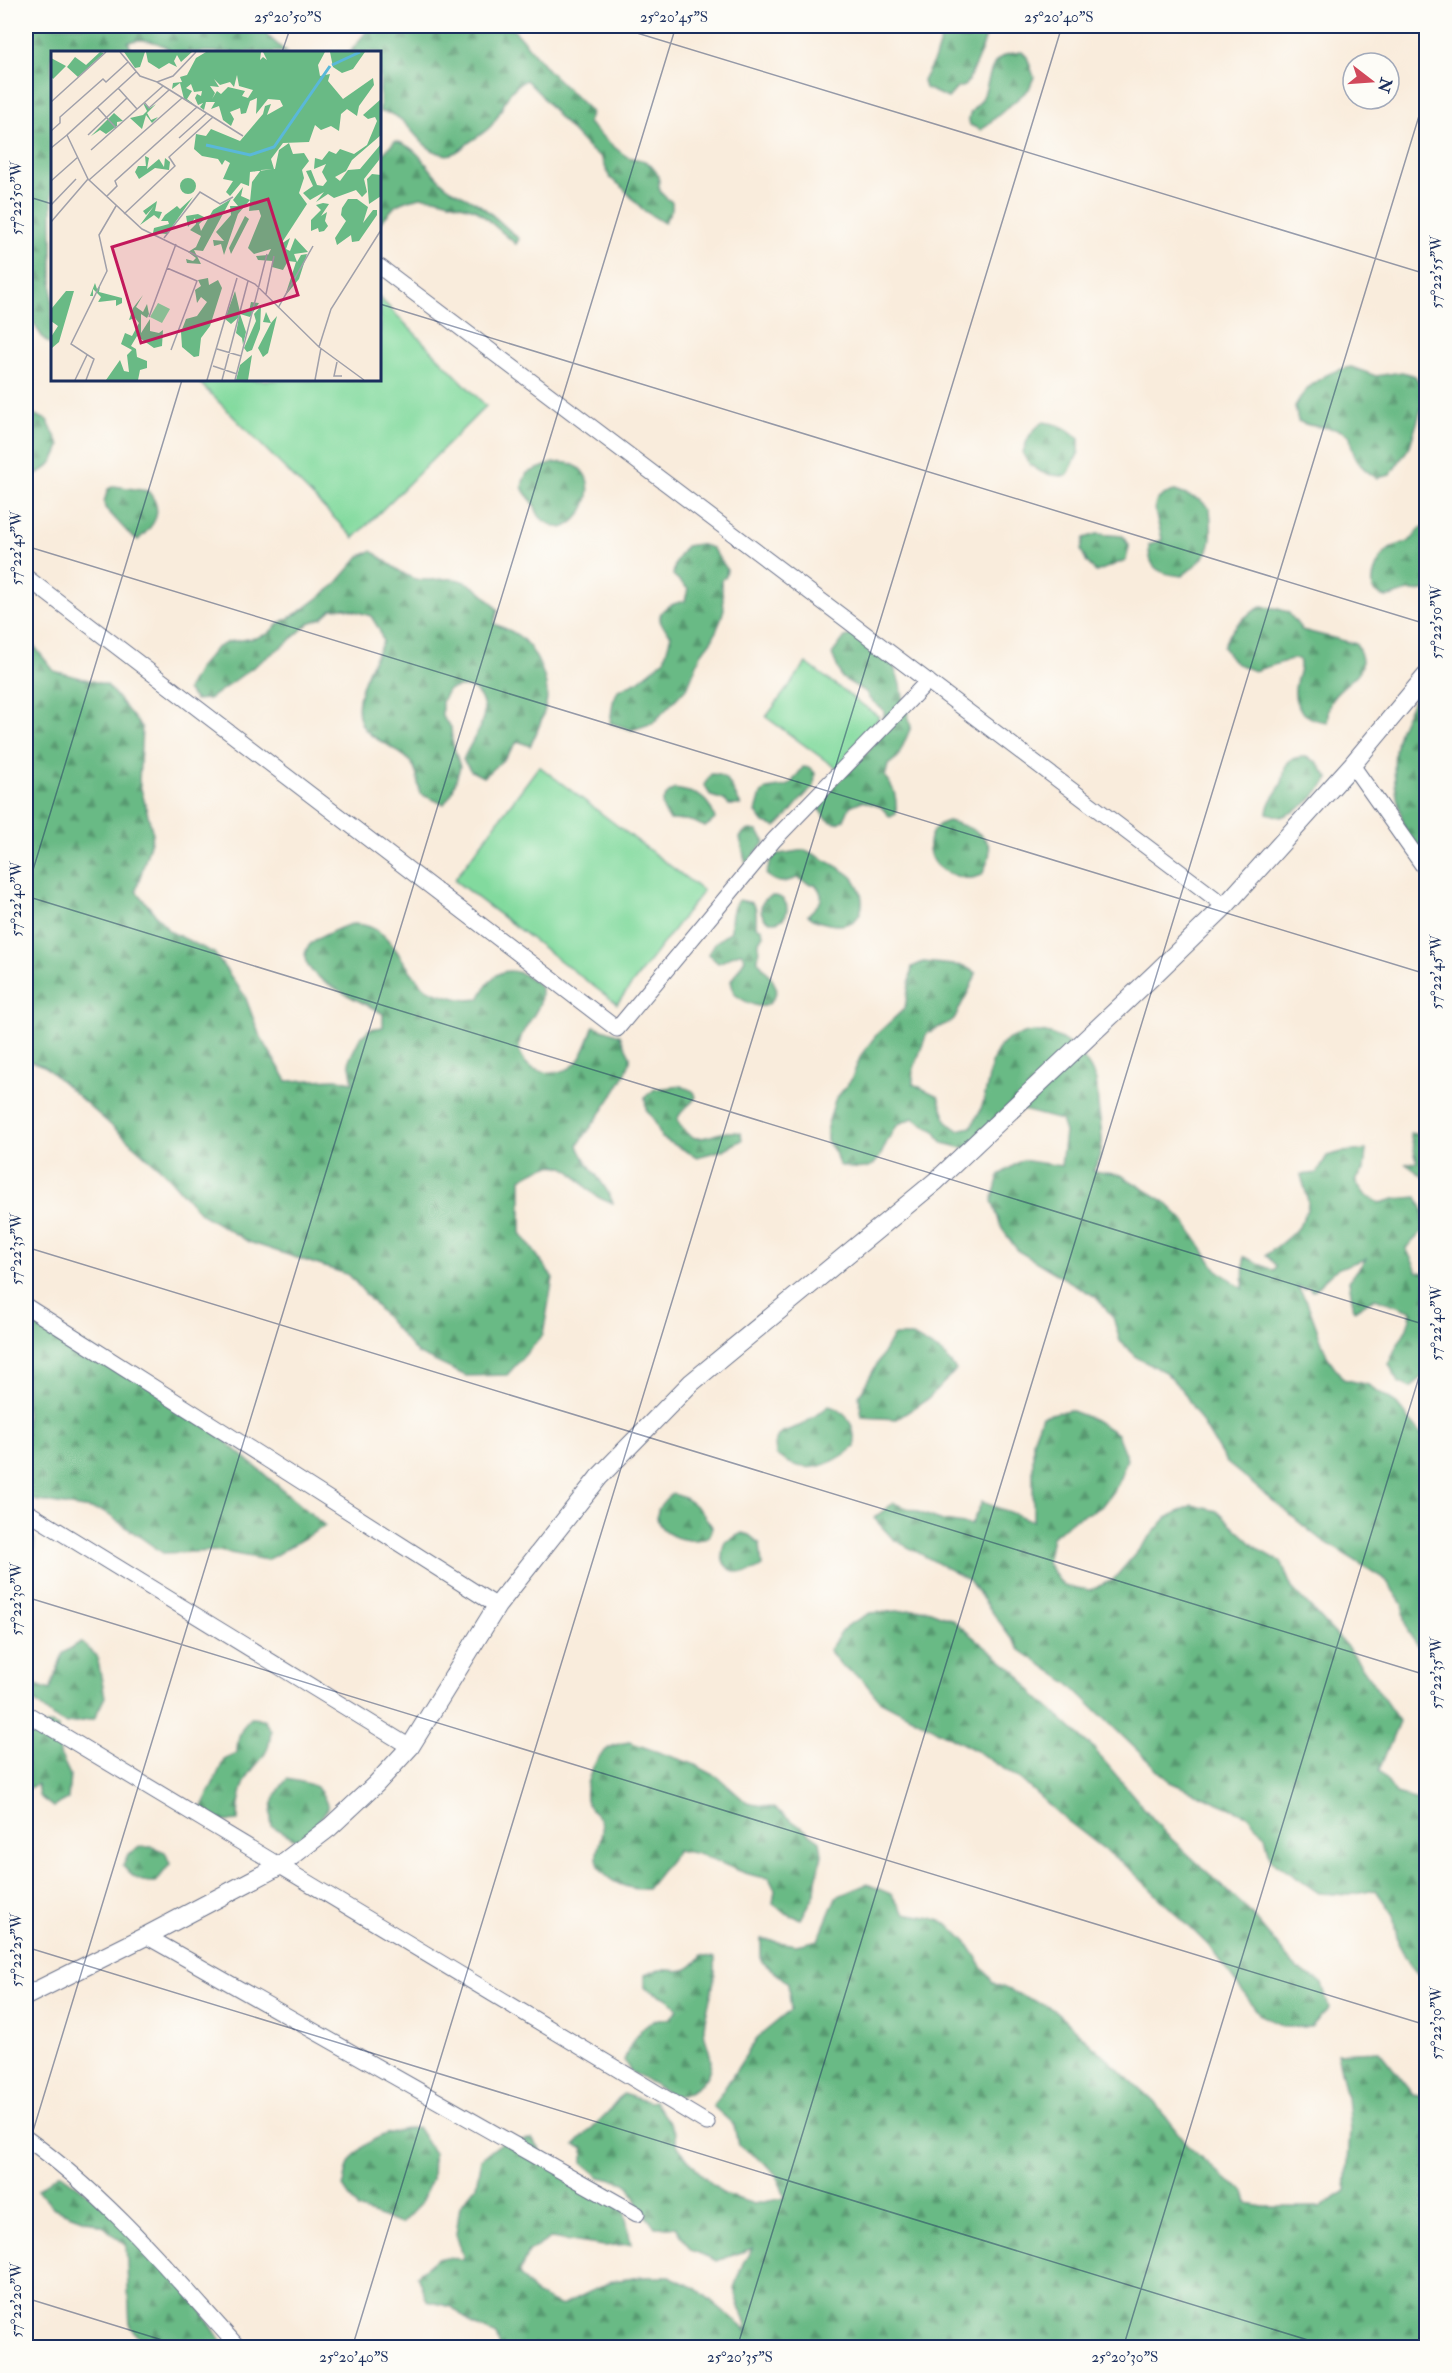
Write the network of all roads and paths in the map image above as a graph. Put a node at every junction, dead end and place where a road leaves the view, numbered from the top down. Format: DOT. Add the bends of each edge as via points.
graph roads {
  1 [pos="381,268"];
  2 [pos="26,577"];
  3 [pos="1426,676"];
  4 [pos="928,681"];
  5 [pos="1352,765"];
  6 [pos="1426,870"];
  7 [pos="1225,906"];
  8 [pos="26,1306"];
  9 [pos="26,1511"];
  10 [pos="497,1606"];
  11 [pos="26,1713"];
  12 [pos="410,1747"];
  13 [pos="279,1866"];
  14 [pos="146,1936"];
  15 [pos="26,1996"];
  16 [pos="707,2123"];
  17 [pos="26,2138"];
  18 [pos="637,2214"];
  19 [pos="239,2348"];
  1 -- 4 [label="street"];
  2 -- 4 [label="street" via="618,1029 774,840"];
  3 -- 5 [label="street"];
  4 -- 7 [label="street"];
  5 -- 6 [label="street"];
  5 -- 7 [label="street"];
  7 -- 10 [label="street" via="936,1180 691,1383 599,1477"];
  8 -- 10 [label="street"];
  9 -- 12 [label="street"];
  10 -- 12 [label="street"];
  11 -- 13 [label="street"];
  12 -- 13 [label="street" via="330,1827"];
  13 -- 14 [label="street"];
  13 -- 16 [label="street"];
  14 -- 15 [label="street"];
  14 -- 18 [label="street"];
  17 -- 19 [label="street" via="118,2215"];
}
